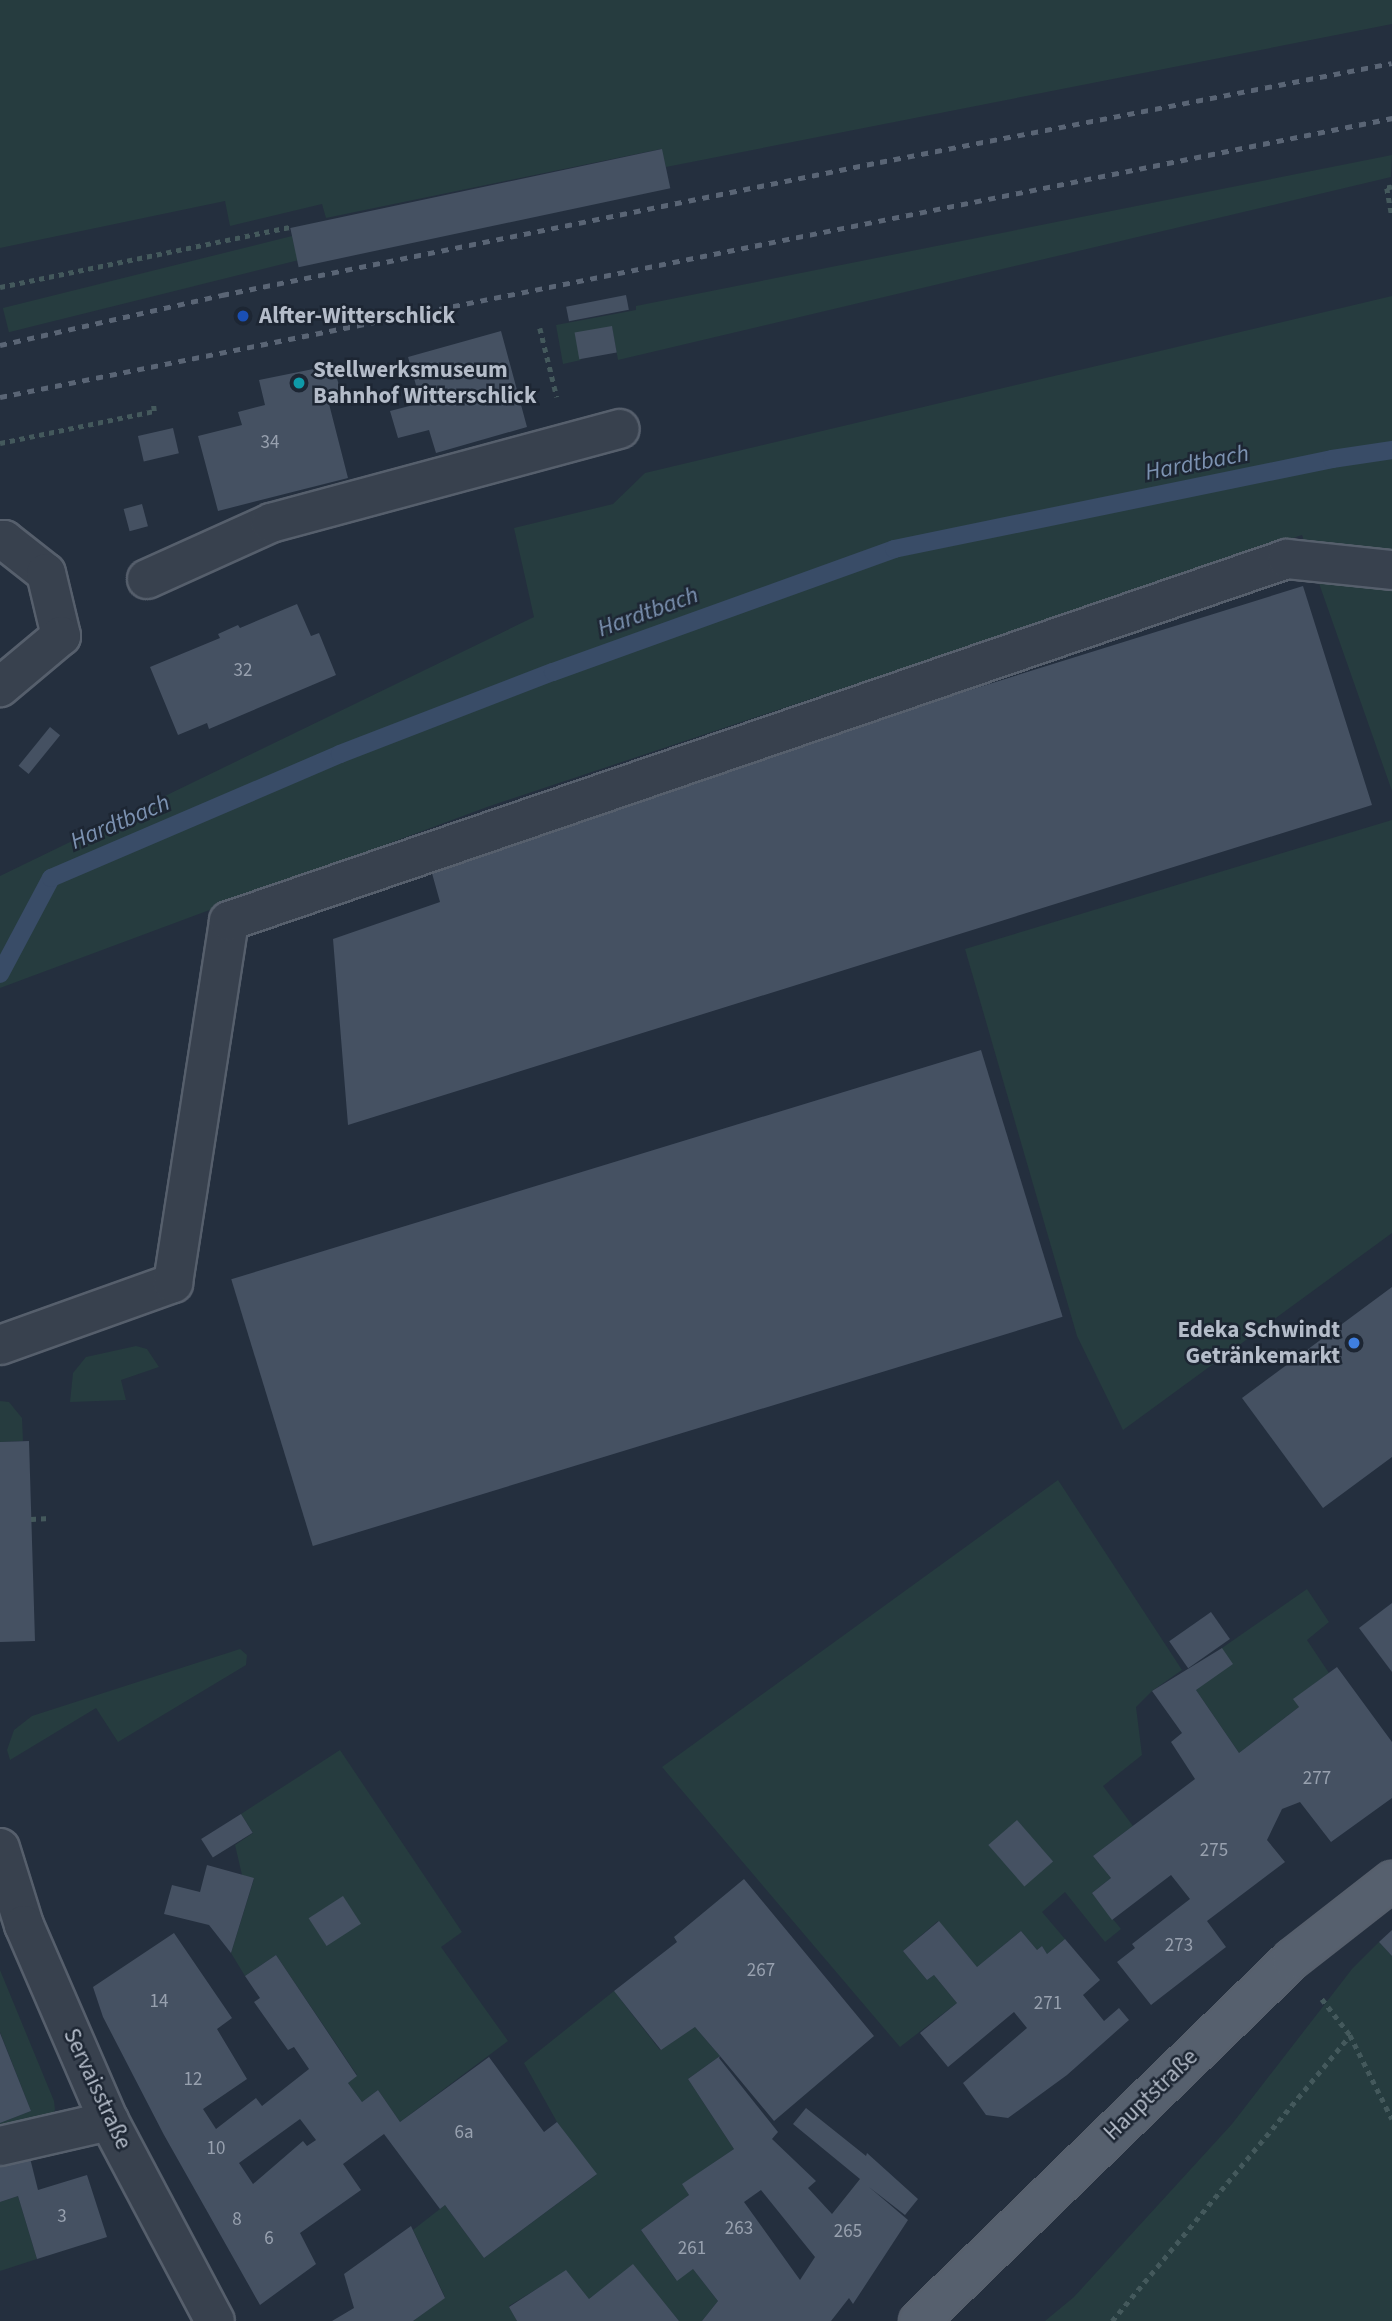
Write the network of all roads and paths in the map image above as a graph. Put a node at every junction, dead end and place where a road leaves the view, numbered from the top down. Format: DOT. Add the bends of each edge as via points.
graph roads {
  1 [pos="1392,187"];
  2 [pos="1392,217"];
  3 [pos="290,227"];
  4 [pos="0,287"];
  5 [pos="540,328"];
  6 [pos="552,378"];
  7 [pos="153,401"];
  8 [pos="620,429"];
  9 [pos="0,443"];
  10 [pos="0,540"];
  11 [pos="1392,570"];
  12 [pos="147,579"];
  13 [pos="0,687"];
  14 [pos="0,1345"];
  15 [pos="50,1518"];
  16 [pos="31,1519"];
  17 [pos="0,1847"];
  18 [pos="1392,1881"];
  19 [pos="1324,2001"];
  20 [pos="1350,2035"];
  21 [pos="1392,2119"];
  22 [pos="109,2120"];
  23 [pos="0,2146"];
  24 [pos="215,2321"];
  25 [pos="919,2321"];
  26 [pos="1112,2321"];
  1 -- 2 [label="path" via="1387,188"];
  3 -- 4 [label="path"];
  5 -- 6 [label="path"];
  7 -- 9 [label="path" via="154,411"];
  8 -- 12 [label="street" via="271,523"];
  10 -- 13 [label="street" via="46,573 61,636"];
  11 -- 14 [label="street" via="1287,559 229,921 173,1283"];
  15 -- 16 [label="path"];
  17 -- 22 [label="street, Servaisstraße" via="24,1924"];
  18 -- 25 [label="main road, Hauptstraße" via="1292,1959"];
  19 -- 20 [label="path"];
  20 -- 21 [label="path"];
  20 -- 26 [label="path"];
  22 -- 23 [label="street"];
  22 -- 24 [label="street, Servaisstraße"];
}
